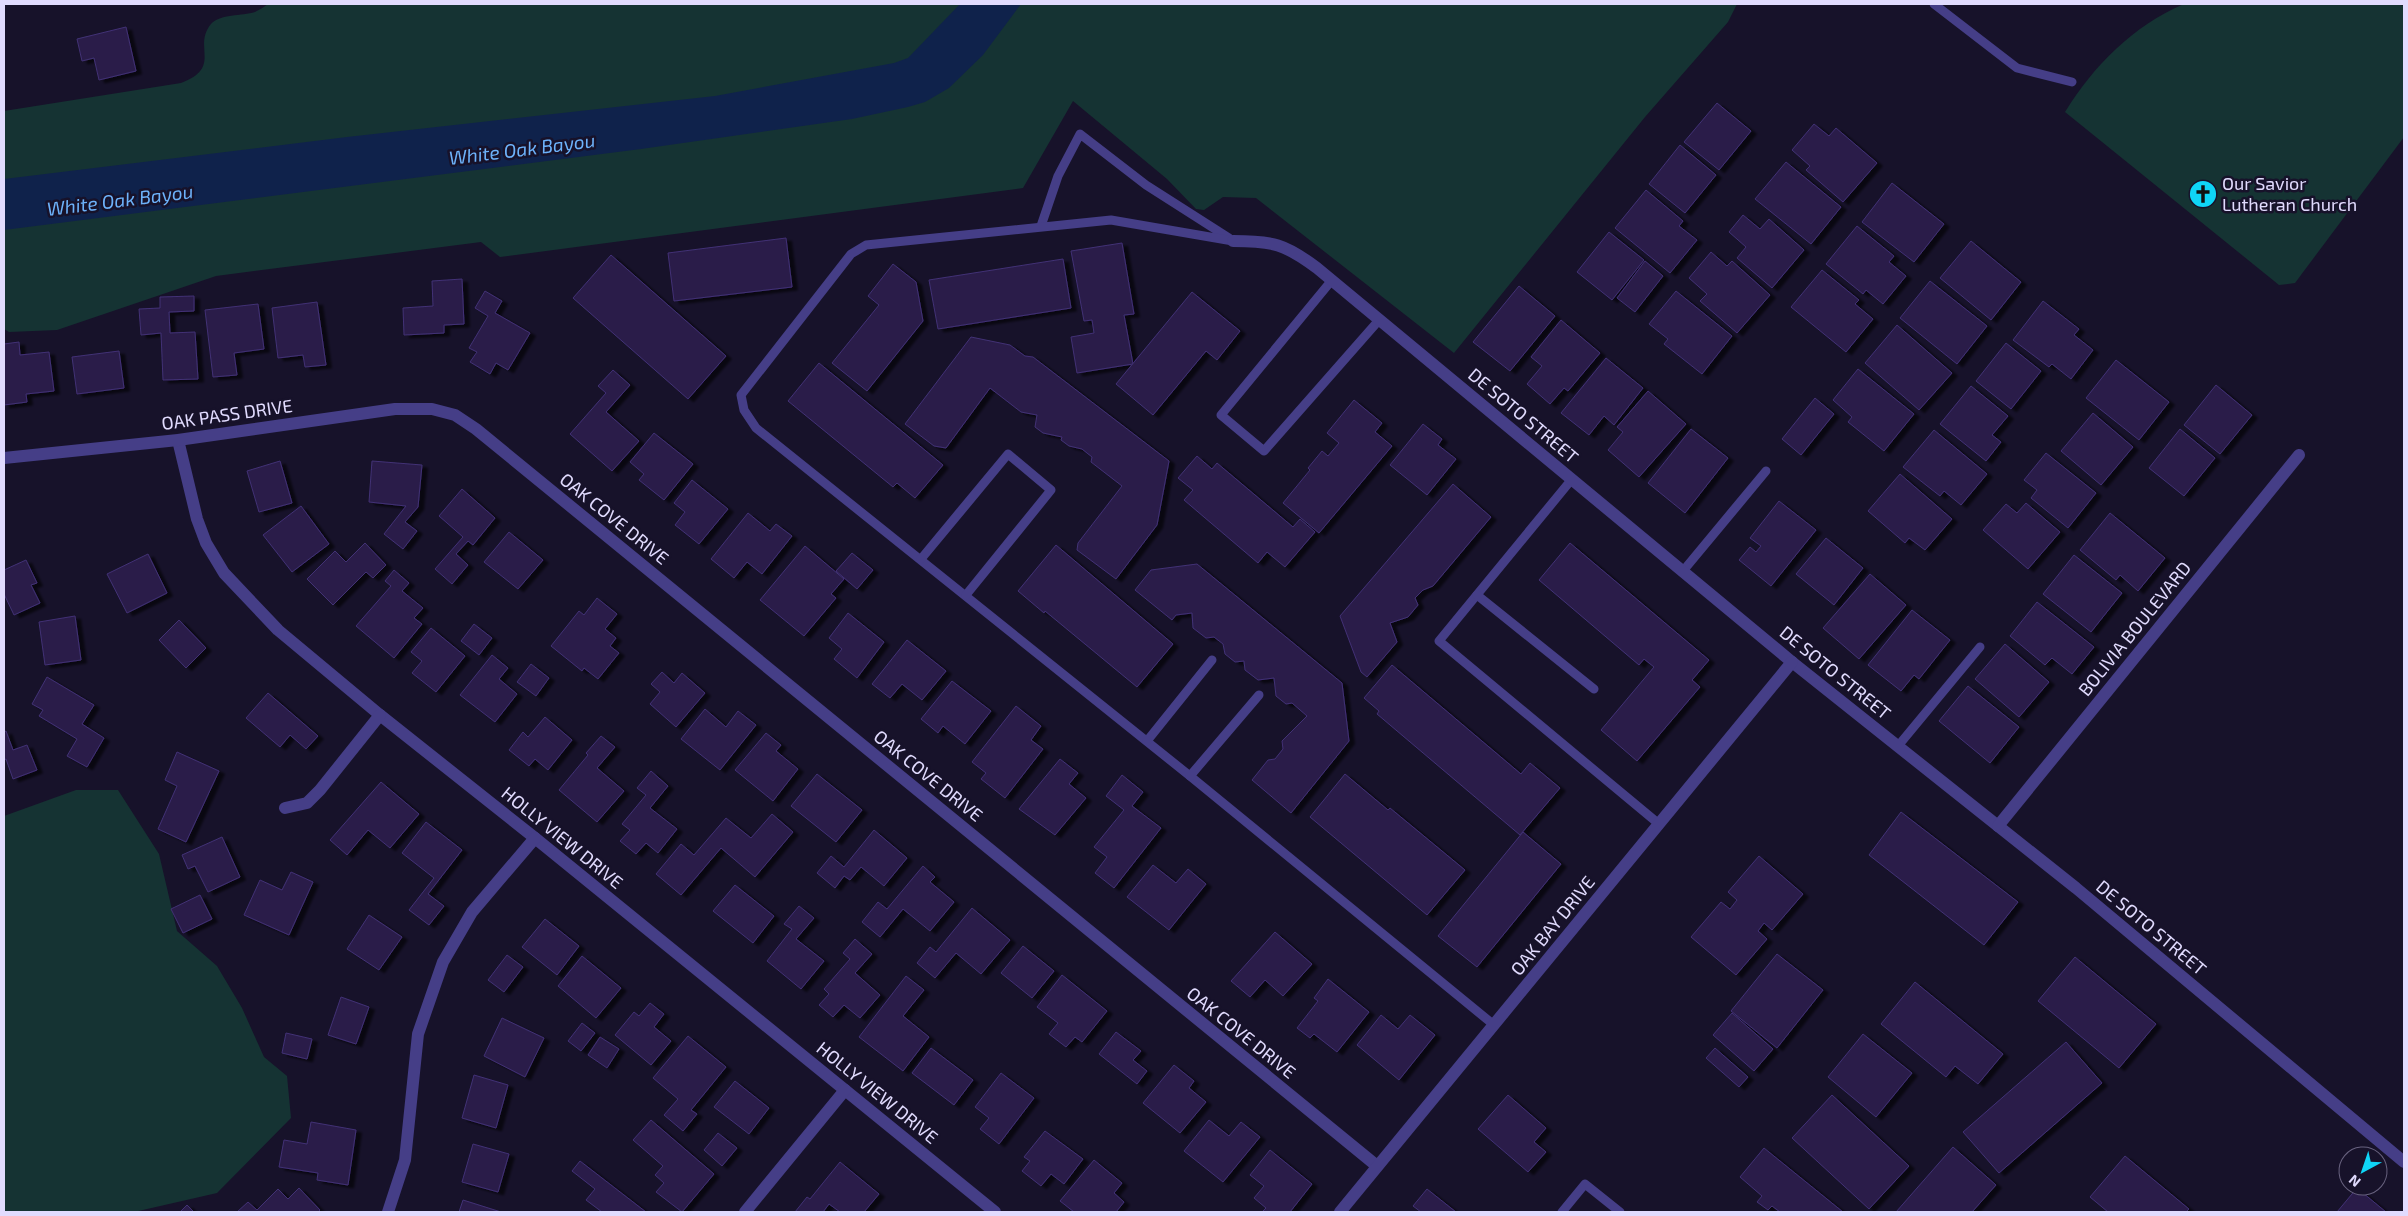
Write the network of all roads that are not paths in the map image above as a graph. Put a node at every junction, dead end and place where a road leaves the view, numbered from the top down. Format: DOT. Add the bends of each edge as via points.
graph roads {
  1 [pos="1934,4"];
  2 [pos="2072,82"];
  3 [pos="1042,226"];
  4 [pos="1233,241"];
  5 [pos="1332,280"];
  6 [pos="1380,319"];
  7 [pos="455,415"];
  8 [pos="178,440"];
  9 [pos="2299,454"];
  10 [pos="4,458"];
  11 [pos="1766,471"];
  12 [pos="1572,480"];
  13 [pos="921,559"];
  14 [pos="1683,571"];
  15 [pos="966,595"];
  16 [pos="1477,595"];
  17 [pos="1980,647"];
  18 [pos="1212,660"];
  19 [pos="1792,662"];
  20 [pos="1594,689"];
  21 [pos="1259,695"];
  22 [pos="380,715"];
  23 [pos="1146,741"];
  24 [pos="1898,746"];
  25 [pos="1190,776"];
  26 [pos="285,808"];
  27 [pos="1659,824"];
  28 [pos="1998,826"];
  29 [pos="535,838"];
  30 [pos="1494,1025"];
  31 [pos="845,1090"];
  32 [pos="2404,1162"];
  33 [pos="1377,1166"];
  34 [pos="388,1212"];
  35 [pos="745,1212"];
  36 [pos="995,1212"];
  37 [pos="1340,1212"];
  38 [pos="1562,1212"];
  39 [pos="1620,1212"];
  1 -- 2 [label="lane" via="2017,68"];
  3 -- 4 [label="lane" via="1111,220"];
  3 -- 4 [label="lane" via="1058,176 1080,134 1146,185"];
  3 -- 13 [label="lane" via="866,245 851,254 741,395 744,410 756,428"];
  4 -- 5 [label="street, DE SOTO STREET" via="1267,241 1296,252"];
  5 -- 6 [label="street, DE SOTO STREET"];
  5 -- 6 [label="lane" via="1221,415 1264,452"];
  6 -- 12 [label="street, DE SOTO STREET"];
  7 -- 8 [label="street, OAK PASS DRIVE" via="432,409 395,409"];
  7 -- 33 [label="street, OAK COVE DRIVE"];
  8 -- 10 [label="street, OAK PASS DRIVE"];
  8 -- 22 [label="street, HOLLY VIEW DRIVE" via="197,519 206,544 224,573 278,630"];
  9 -- 28 [label="street, BOLIVIA BOULEVARD"];
  11 -- 14 [label="lane"];
  12 -- 14 [label="street, DE SOTO STREET"];
  12 -- 16 [label="lane"];
  13 -- 15 [label="lane"];
  13 -- 15 [label="lane" via="1008,454 1051,490"];
  14 -- 19 [label="street, DE SOTO STREET"];
  15 -- 23 [label="lane"];
  16 -- 20 [label="lane"];
  16 -- 27 [label="lane" via="1440,641"];
  17 -- 24 [label="lane"];
  18 -- 23 [label="lane"];
  19 -- 24 [label="street, DE SOTO STREET"];
  19 -- 27 [label="street, OAK BAY DRIVE"];
  21 -- 25 [label="lane"];
  22 -- 26 [label="street" via="307,803"];
  22 -- 29 [label="street, HOLLY VIEW DRIVE"];
  23 -- 25 [label="lane"];
  24 -- 28 [label="street, DE SOTO STREET"];
  25 -- 30 [label="lane"];
  27 -- 30 [label="street, OAK BAY DRIVE"];
  28 -- 32 [label="street, DE SOTO STREET"];
  29 -- 31 [label="street, HOLLY VIEW DRIVE"];
  29 -- 34 [label="street" via="472,912 443,962 418,1034 406,1160"];
  30 -- 33 [label="street, OAK BAY DRIVE"];
  31 -- 35 [label="street"];
  31 -- 36 [label="street, HOLLY VIEW DRIVE"];
  33 -- 37 [label="street, OAK BAY DRIVE"];
  38 -- 39 [label="lane" via="1585,1184"];
}
